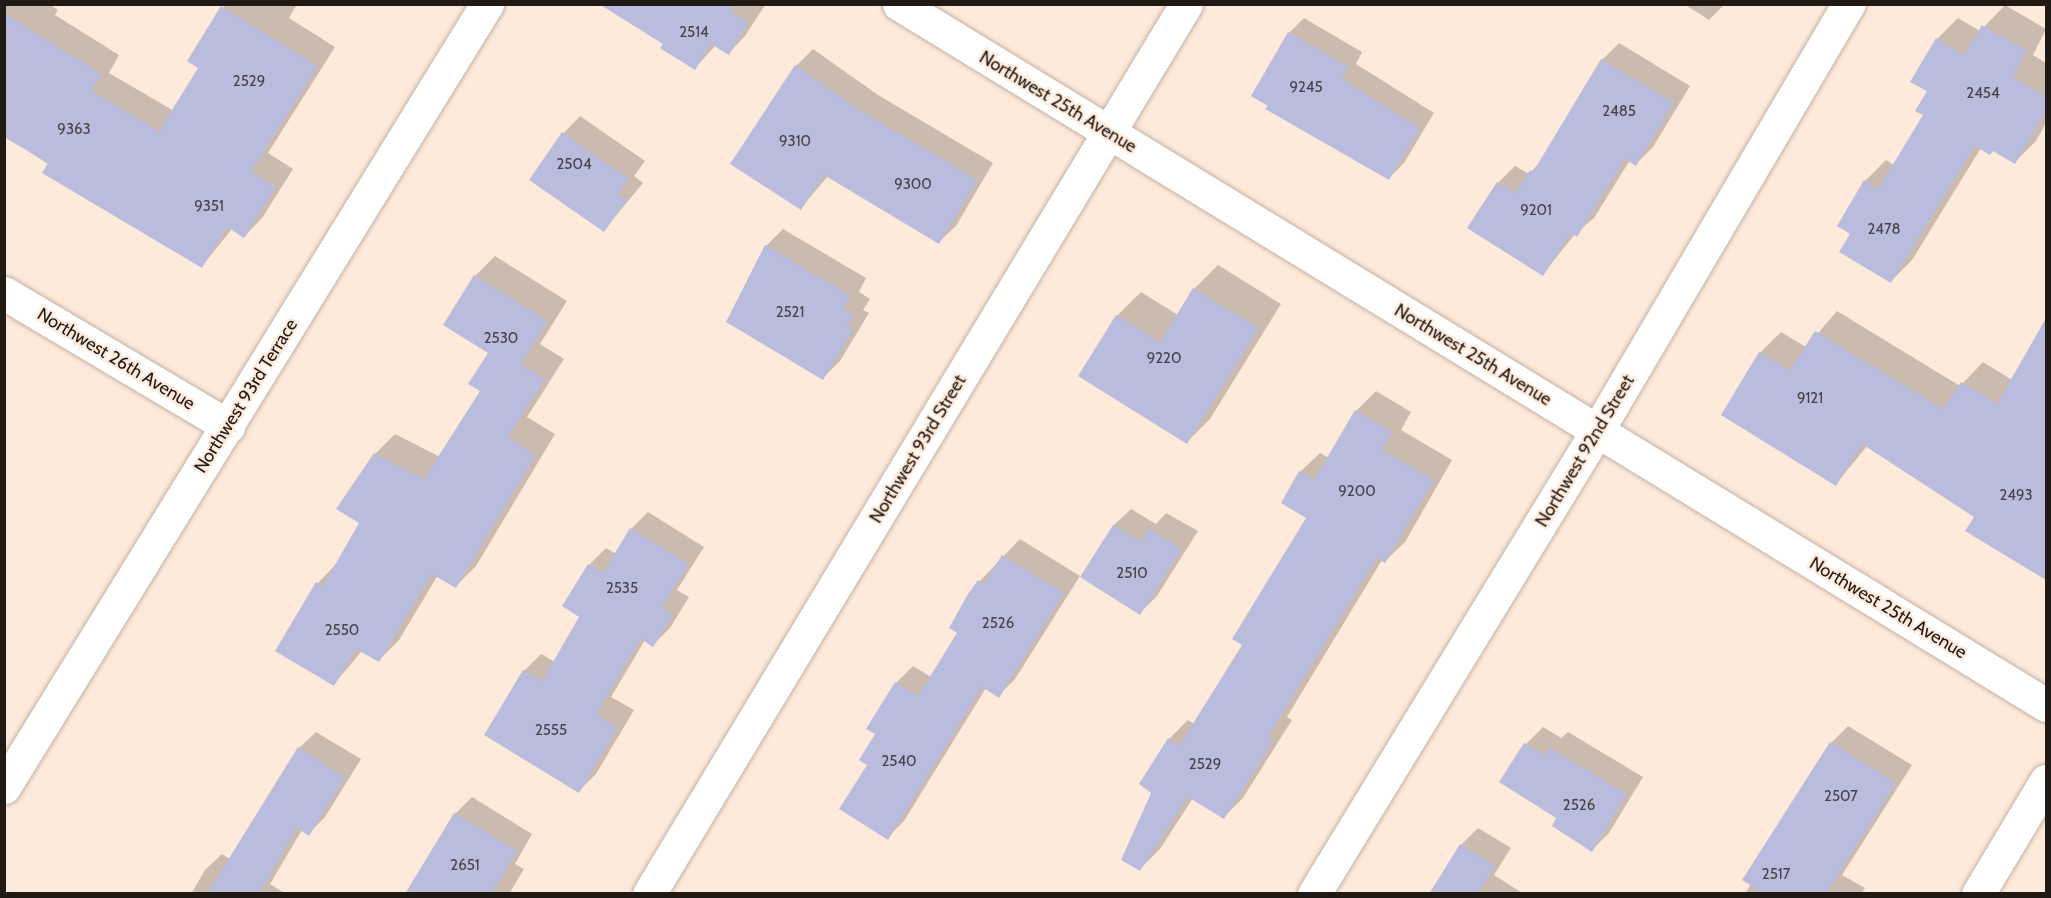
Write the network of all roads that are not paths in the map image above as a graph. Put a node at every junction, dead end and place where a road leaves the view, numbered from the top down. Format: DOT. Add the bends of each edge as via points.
graph roads {
  1 [pos="487,4"];
  2 [pos="899,4"];
  3 [pos="1186,4"];
  4 [pos="1849,4"];
  5 [pos="1110,133"];
  6 [pos="4,292"];
  7 [pos="228,426"];
  8 [pos="1597,431"];
  9 [pos="2046,705"];
  10 [pos="2046,781"];
  11 [pos="4,787"];
  12 [pos="649,894"];
  13 [pos="1314,894"];
  14 [pos="1978,894"];
  1 -- 7 [label="street, Northwest 93rd Terrace"];
  2 -- 5 [label="street, Northwest 25th Avenue"];
  3 -- 5 [label="street, Northwest 93rd Street"];
  4 -- 8 [label="street, Northwest 92nd Street"];
  5 -- 8 [label="street, Northwest 25th Avenue"];
  5 -- 12 [label="street, Northwest 93rd Street"];
  6 -- 7 [label="street, Northwest 26th Avenue"];
  7 -- 11 [label="street, Northwest 93rd Terrace"];
  8 -- 9 [label="street, Northwest 25th Avenue"];
  8 -- 13 [label="street, Northwest 92nd Street"];
  10 -- 14 [label="street"];
}
